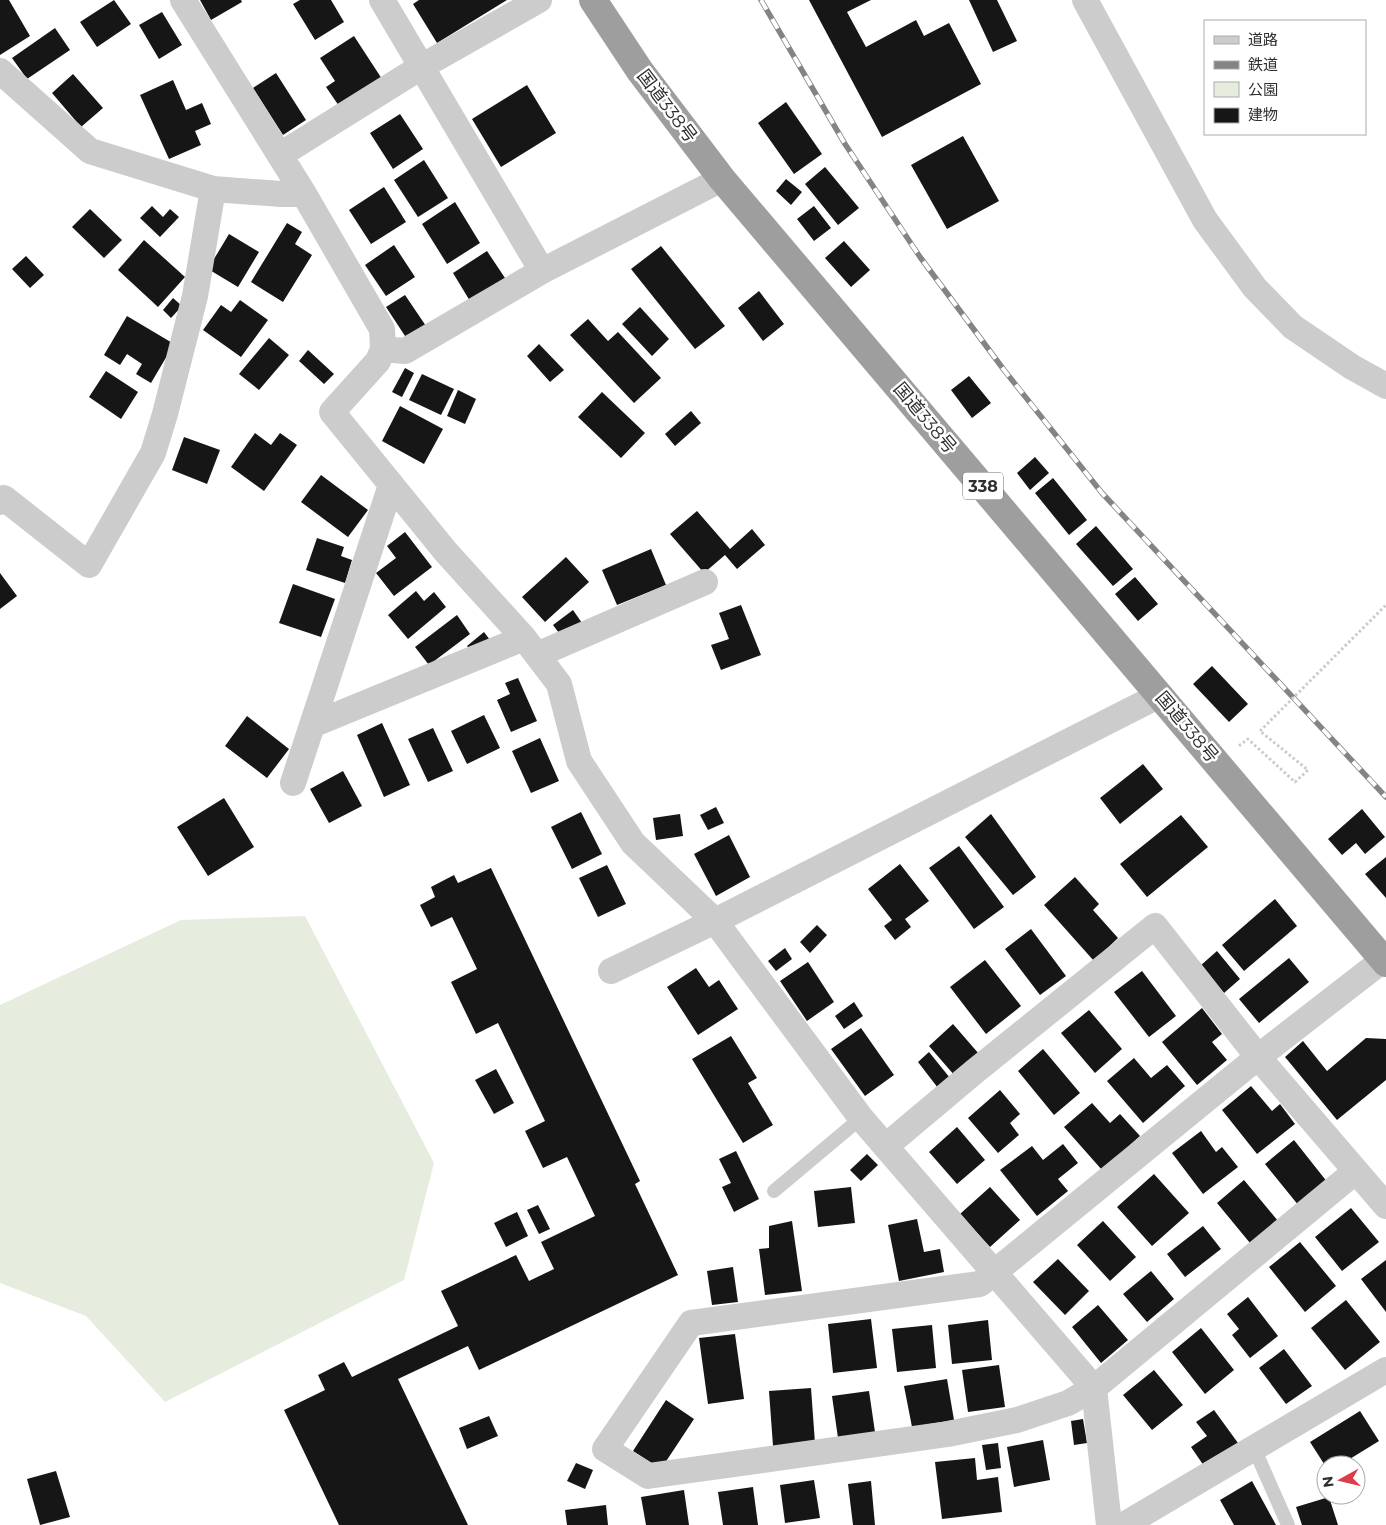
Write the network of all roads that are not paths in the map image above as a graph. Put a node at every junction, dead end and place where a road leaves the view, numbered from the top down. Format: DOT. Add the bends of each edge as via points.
graph roads {
  1 [pos="183,0"];
  2 [pos="382,0"];
  3 [pos="539,0"];
  4 [pos="593,0"];
  5 [pos="1085,0"];
  6 [pos="421,67"];
  7 [pos="0,72"];
  8 [pos="280,155"];
  9 [pos="722,179"];
  10 [pos="213,189"];
  11 [pos="304,194"];
  12 [pos="542,271"];
  13 [pos="383,349"];
  14 [pos="1386,386"];
  15 [pos="391,485"];
  16 [pos="0,502"];
  17 [pos="704,582"];
  18 [pos="530,646"];
  19 [pos="1160,695"];
  20 [pos="312,724"];
  21 [pos="293,782"];
  22 [pos="715,921"];
  23 [pos="1384,962"];
  24 [pos="611,971"];
  25 [pos="1258,1057"];
  26 [pos="861,1118"];
  27 [pos="886,1146"];
  28 [pos="1356,1171"];
  29 [pos="774,1192"];
  30 [pos="1386,1206"];
  31 [pos="995,1272"];
  32 [pos="1386,1370"];
  33 [pos="1094,1388"];
  34 [pos="1254,1448"];
  35 [pos="1109,1525"];
  36 [pos="1124,1525"];
  37 [pos="1288,1525"];
  1 -- 8 [label="street"];
  2 -- 6 [label="street"];
  3 -- 6 [label="street"];
  4 -- 9 [label="highway, 国道338号 / 338" via="640,71"];
  5 -- 14 [label="street" via="1205,220 1255,288 1293,327"];
  6 -- 8 [label="street"];
  6 -- 12 [label="street"];
  7 -- 10 [label="street" via="90,151"];
  8 -- 11 [label="street"];
  9 -- 12 [label="street"];
  9 -- 19 [label="highway, 国道338号 / 338"];
  10 -- 11 [label="street"];
  10 -- 16 [label="street" via="195,296 154,453 89,565 4,498"];
  11 -- 13 [label="street" via="382,329"];
  12 -- 13 [label="street" via="405,351"];
  13 -- 15 [label="street" via="378,361 332,412"];
  15 -- 18 [label="street"];
  15 -- 20 [label="street"];
  17 -- 18 [label="street"];
  18 -- 20 [label="street"];
  18 -- 22 [label="street" via="559,684 579,760 627,834"];
  19 -- 22 [label="street"];
  19 -- 23 [label="highway, 国道338号 / 338"];
  20 -- 21 [label="street"];
  22 -- 24 [label="street"];
  22 -- 26 [label="street"];
  23 -- 25 [label="street"];
  25 -- 27 [label="street" via="1155,926"];
  25 -- 28 [label="street"];
  25 -- 31 [label="street"];
  26 -- 27 [label="street"];
  26 -- 29 [label="lane"];
  27 -- 31 [label="street"];
  28 -- 30 [label="street"];
  28 -- 33 [label="street"];
  31 -- 33 [label="street"];
  31 -- 33 [label="street" via="980,1284 691,1323 605,1449 648,1476 948,1434 1017,1420 1068,1402"];
  32 -- 34 [label="street"];
  33 -- 35 [label="street"];
  34 -- 36 [label="street"];
  34 -- 37 [label="lane"];
}
